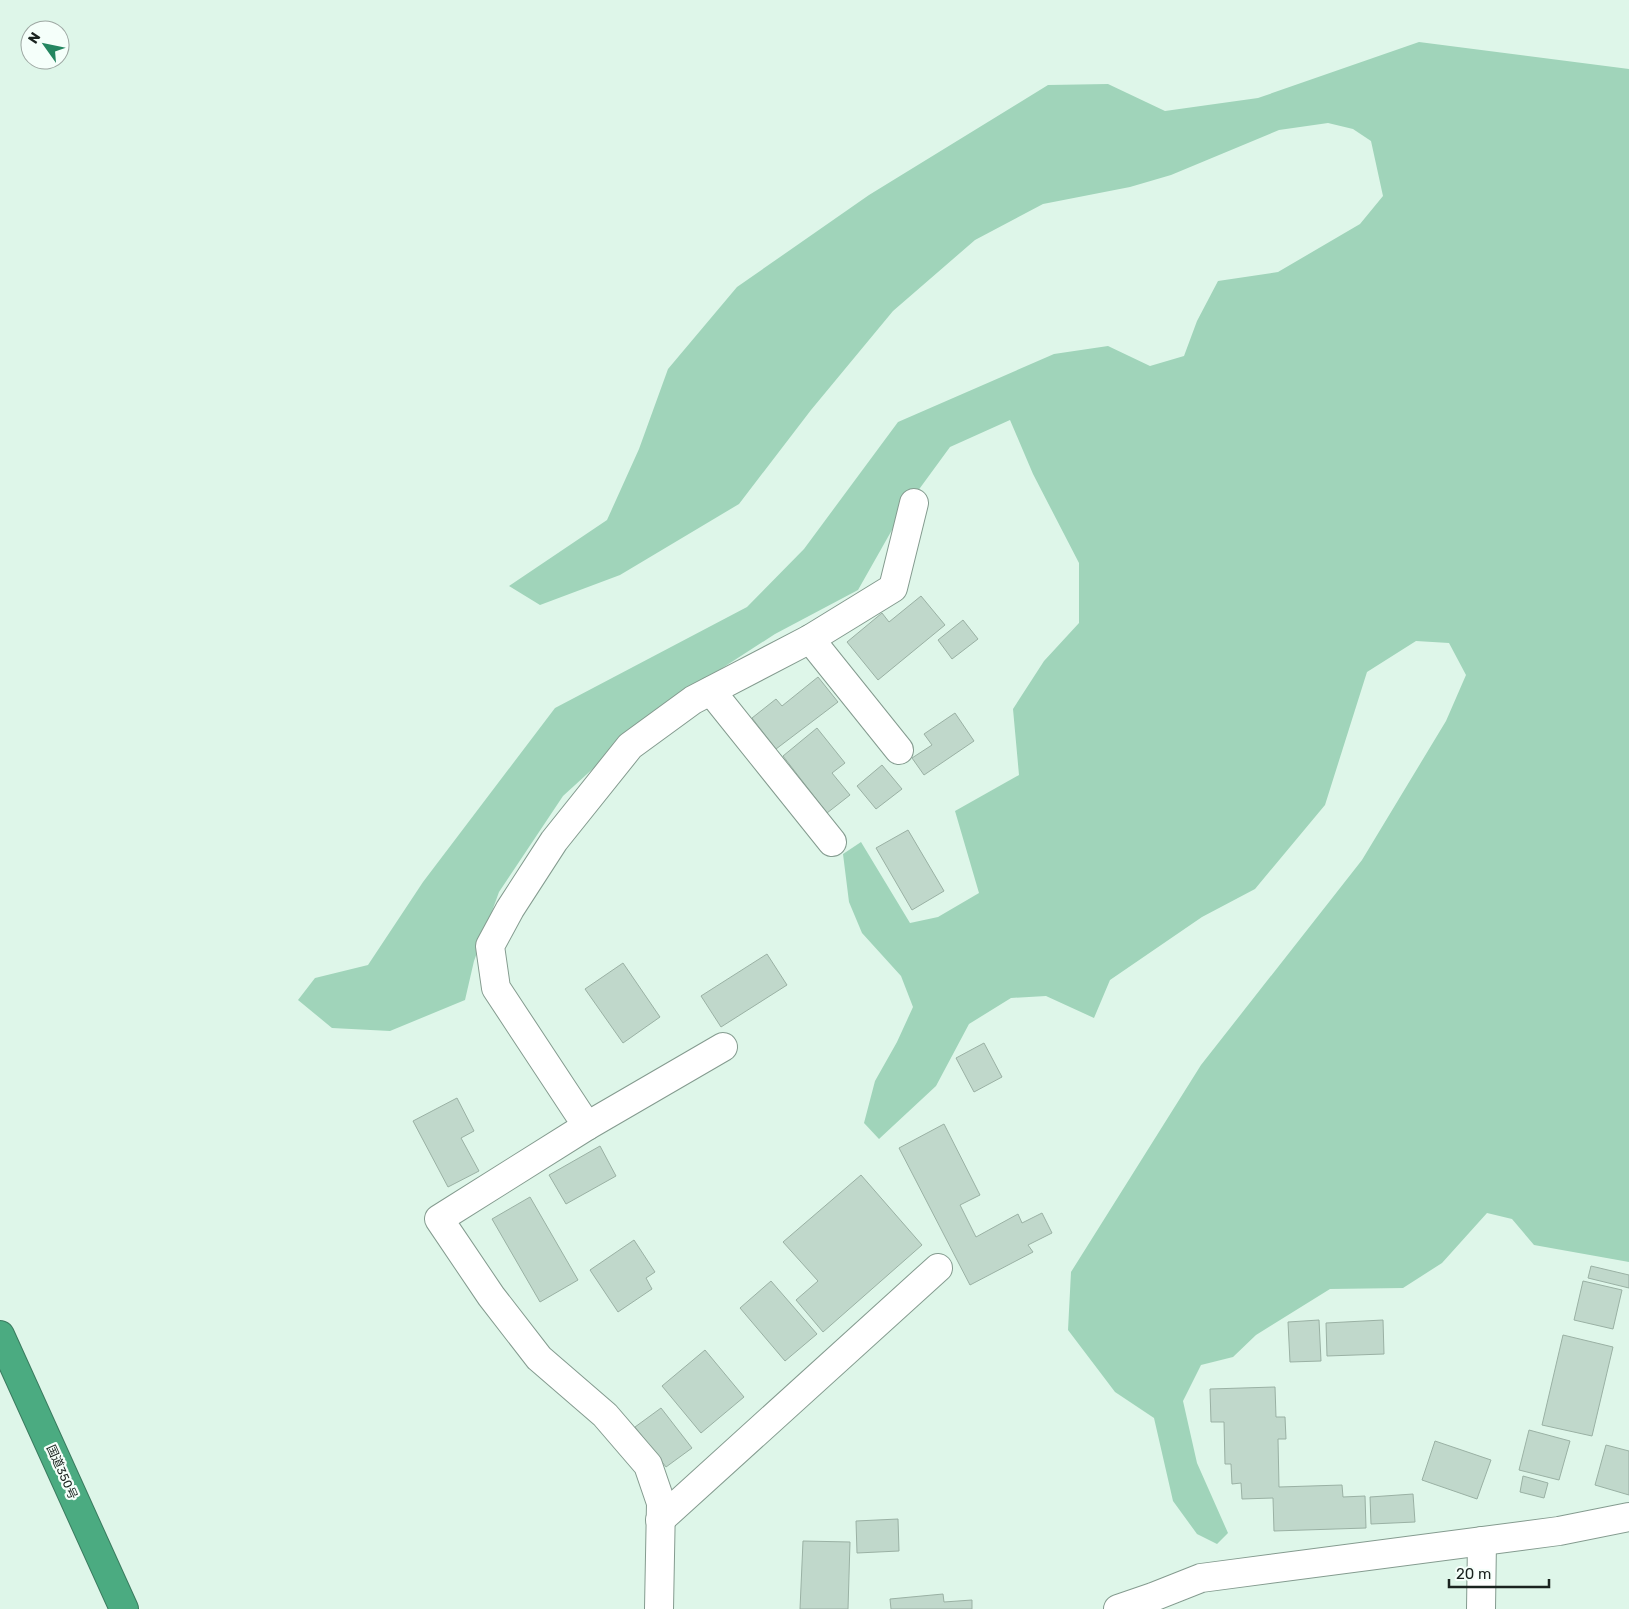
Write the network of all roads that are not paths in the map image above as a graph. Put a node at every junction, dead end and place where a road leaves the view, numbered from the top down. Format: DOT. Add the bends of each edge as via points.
graph roads {
  1 [pos="914,503"];
  2 [pos="810,639"];
  3 [pos="711,691"];
  4 [pos="899,750"];
  5 [pos="832,842"];
  6 [pos="723,1047"];
  7 [pos="587,1126"];
  8 [pos="938,1268"];
  9 [pos="0,1335"];
  10 [pos="1629,1517"];
  11 [pos="660,1520"];
  12 [pos="1482,1541"];
  13 [pos="124,1609"];
  14 [pos="659,1609"];
  15 [pos="1118,1609"];
  16 [pos="1481,1609"];
  1 -- 2 [label="street" via="893,588"];
  2 -- 3 [label="street"];
  2 -- 4 [label="street"];
  3 -- 5 [label="street"];
  3 -- 7 [label="street" via="693,700 630,746 554,841 490,946 496,988"];
  6 -- 7 [label="street"];
  7 -- 11 [label="street" via="439,1219 490,1296 539,1358 606,1415 648,1465 661,1503"];
  8 -- 11 [label="street"];
  9 -- 13 [label="highway, 国道350号"];
  10 -- 12 [label="street"];
  11 -- 14 [label="street"];
  12 -- 15 [label="street" via="1201,1578"];
  12 -- 16 [label="street"];
}
